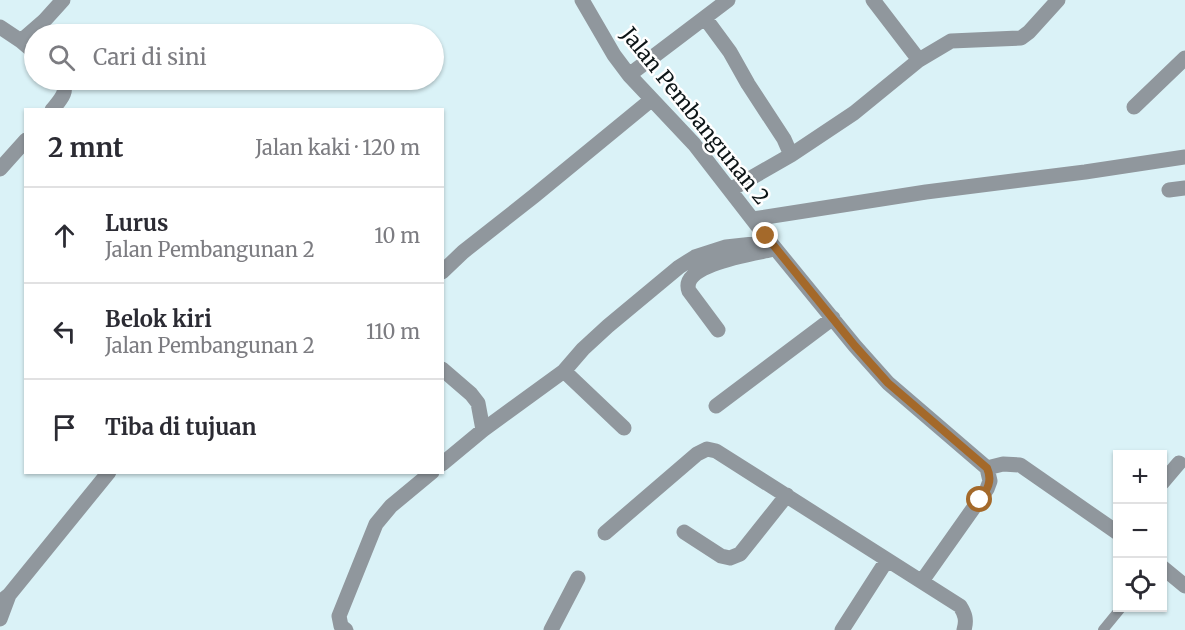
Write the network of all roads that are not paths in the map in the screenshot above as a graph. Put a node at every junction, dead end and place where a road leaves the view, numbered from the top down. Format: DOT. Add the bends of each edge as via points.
graph roads {
  1 [pos="63,0"];
  2 [pos="582,0"];
  3 [pos="728,0"];
  4 [pos="873,0"];
  5 [pos="1058,0"];
  6 [pos="705,18"];
  7 [pos="41,24"];
  8 [pos="0,27"];
  9 [pos="24,38"];
  10 [pos="21,41"];
  11 [pos="24,44"];
  12 [pos="1185,58"];
  13 [pos="919,60"];
  14 [pos="629,75"];
  15 [pos="66,90"];
  16 [pos="62,98"];
  17 [pos="651,100"];
  18 [pos="1134,107"];
  19 [pos="54,108"];
  20 [pos="71,108"];
  21 [pos="24,142"];
  22 [pos="791,155"];
  23 [pos="1185,157"];
  24 [pos="0,169"];
  25 [pos="1185,188"];
  26 [pos="730,190"];
  27 [pos="1169,190"];
  28 [pos="753,219"];
  29 [pos="770,242"];
  30 [pos="444,270"];
  31 [pos="833,318"];
  32 [pos="718,330"];
  33 [pos="444,371"];
  34 [pos="564,371"];
  35 [pos="716,406"];
  36 [pos="483,428"];
  37 [pos="624,428"];
  38 [pos="444,462"];
  39 [pos="1179,463"];
  40 [pos="987,468"];
  41 [pos="107,474"];
  42 [pos="430,474"];
  43 [pos="1167,477"];
  44 [pos="787,495"];
  45 [pos="1113,530"];
  46 [pos="684,532"];
  47 [pos="605,533"];
  48 [pos="887,560"];
  49 [pos="1167,571"];
  50 [pos="578,578"];
  51 [pos="922,581"];
  52 [pos="1185,586"];
  53 [pos="4,598"];
  54 [pos="1118,612"];
  55 [pos="0,619"];
  56 [pos="346,630"];
  57 [pos="551,630"];
  58 [pos="842,630"];
  59 [pos="964,630"];
  60 [pos="1103,630"];
  1 -- 7 [label="street"];
  2 -- 14 [label="street, Jalan Pembangunan 2"];
  3 -- 6 [label="street"];
  4 -- 13 [label="street"];
  5 -- 13 [label="street" via="1021,38 951,41"];
  6 -- 14 [label="street"];
  6 -- 22 [label="street" via="730,52"];
  8 -- 10 [label="street"];
  9 -- 10 [label="street"];
  10 -- 11 [label="street"];
  12 -- 18 [label="street"];
  13 -- 22 [label="street" via="855,112"];
  14 -- 17 [label="street, Jalan Pembangunan 2"];
  15 -- 16 [label="street"];
  16 -- 19 [label="street"];
  16 -- 20 [label="street"];
  17 -- 26 [label="street, Jalan Pembangunan 2" via="694,144"];
  17 -- 30 [label="street"];
  21 -- 24 [label="street"];
  22 -- 26 [label="street"];
  23 -- 28 [label="street"];
  25 -- 27 [label="street"];
  26 -- 28 [label="street, Jalan Pembangunan 2"];
  28 -- 29 [label="street, Jalan Pembangunan 2"];
  29 -- 31 [label="street, Jalan Pembangunan 2"];
  29 -- 32 [label="street" via="699,270 688,280 690,291"];
  29 -- 34 [label="street" via="726,247 679,267 608,326"];
  31 -- 35 [label="street"];
  31 -- 40 [label="street, Jalan Pembangunan 2" via="888,383"];
  33 -- 36 [label="street" via="478,403"];
  34 -- 36 [label="street"];
  34 -- 37 [label="street"];
  36 -- 38 [label="street"];
  39 -- 43 [label="street"];
  40 -- 45 [label="street" via="1020,465"];
  40 -- 51 [label="street" via="987,489"];
  41 -- 53 [label="street"];
  42 -- 56 [label="street" via="392,506 372,531 339,616 338,621"];
  44 -- 46 [label="street" via="740,554 730,558"];
  44 -- 47 [label="street" via="707,449"];
  44 -- 48 [label="street"];
  48 -- 51 [label="street"];
  48 -- 58 [label="street"];
  49 -- 52 [label="street"];
  50 -- 57 [label="street"];
  51 -- 59 [label="street" via="960,606 965,613"];
  53 -- 55 [label="street"];
  54 -- 60 [label="lane"];
}
